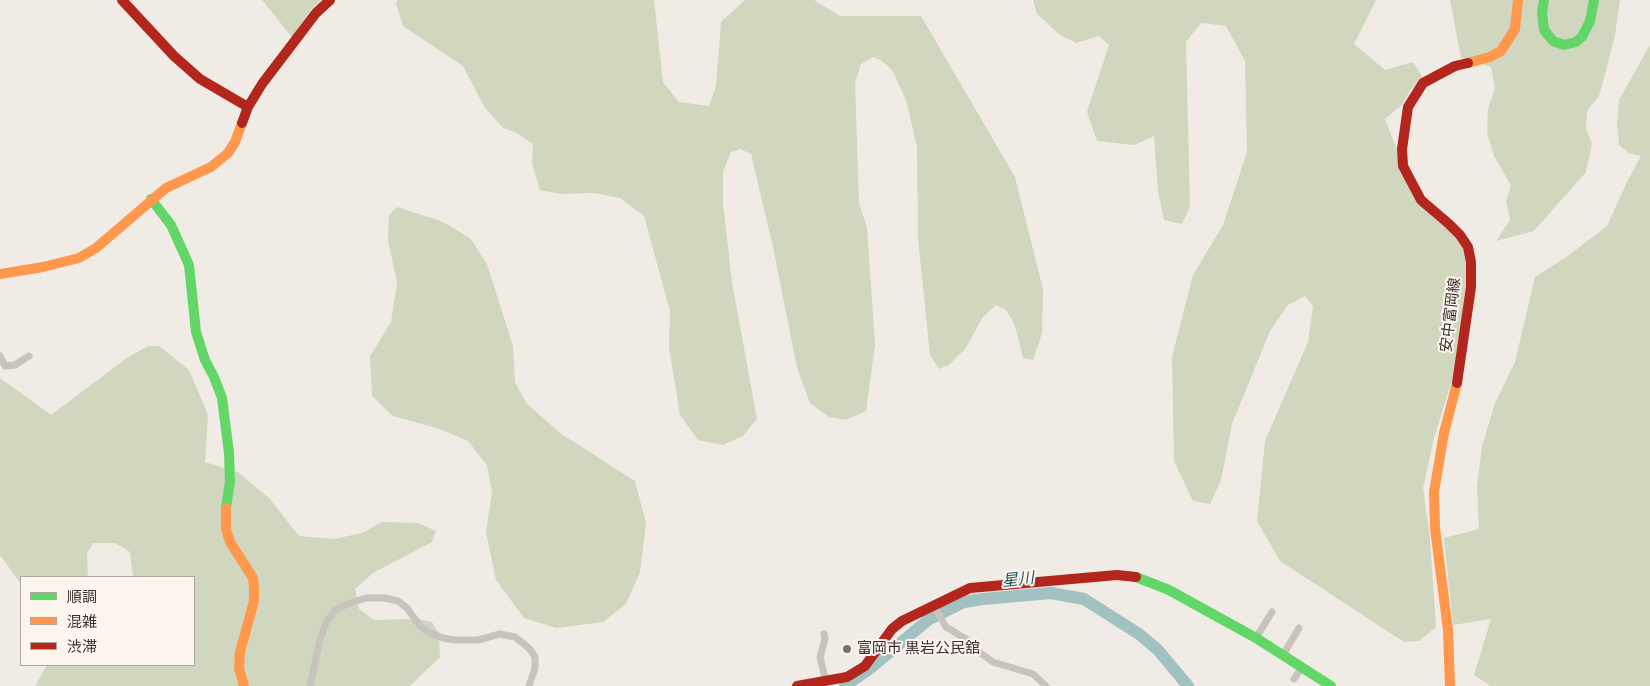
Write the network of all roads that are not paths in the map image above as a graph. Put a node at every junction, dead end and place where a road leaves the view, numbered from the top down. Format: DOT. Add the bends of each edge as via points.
graph roads {
  1 [pos="122,0"];
  2 [pos="330,0"];
  3 [pos="1518,0"];
  4 [pos="1544,0"];
  5 [pos="1594,0"];
  6 [pos="248,107"];
  7 [pos="151,199"];
  8 [pos="0,274"];
  9 [pos="0,356"];
  10 [pos="28,356"];
  11 [pos="934,607"];
  12 [pos="1272,612"];
  13 [pos="1299,628"];
  14 [pos="824,634"];
  15 [pos="1256,638"];
  16 [pos="1283,655"];
  17 [pos="1302,667"];
  18 [pos="1294,679"];
  19 [pos="826,682"];
  20 [pos="1035,682"];
  21 [pos="244,686"];
  22 [pos="310,686"];
  23 [pos="529,686"];
  24 [pos="797,686"];
  25 [pos="1046,686"];
  26 [pos="1331,686"];
  27 [pos="1450,686"];
  1 -- 6 [label="street" via="200,79"];
  2 -- 6 [label="street" via="316,13"];
  3 -- 27 [label="street, 安中富岡線" via="1515,29 1501,51 1455,66 1423,83 1408,107 1402,149 1403,166 1421,200 1460,235 1468,247 1471,262 1471,287 1458,379 1434,492 1435,528 1448,630"];
  4 -- 5 [label="street" via="1544,30 1553,41 1564,45 1582,37 1590,21"];
  6 -- 7 [label="street" via="228,153 211,167 166,188"];
  7 -- 8 [label="street" via="96,248 79,258"];
  7 -- 21 [label="street" via="171,225 189,265 196,332 222,398 230,453 226,529 230,542 253,578 254,587 254,601 238,668"];
  9 -- 10 [label="street" via="5,366 15,365"];
  11 -- 15 [label="street" via="970,588 1117,574 1141,578 1169,590"];
  11 -- 19 [label="street" via="892,629 865,666 848,677"];
  11 -- 20 [label="street" via="946,627 966,639 979,652 993,662 1032,674"];
  12 -- 15 [label="street"];
  13 -- 16 [label="street"];
  14 -- 19 [label="street" via="820,657"];
  15 -- 16 [label="street"];
  16 -- 17 [label="street"];
  17 -- 18 [label="street"];
  17 -- 26 [label="street"];
  19 -- 24 [label="street"];
  20 -- 25 [label="street"];
  22 -- 23 [label="street" via="320,639 335,610 366,598 386,598 407,608 420,626 443,638 478,640 500,634 515,636 535,657"];
}
